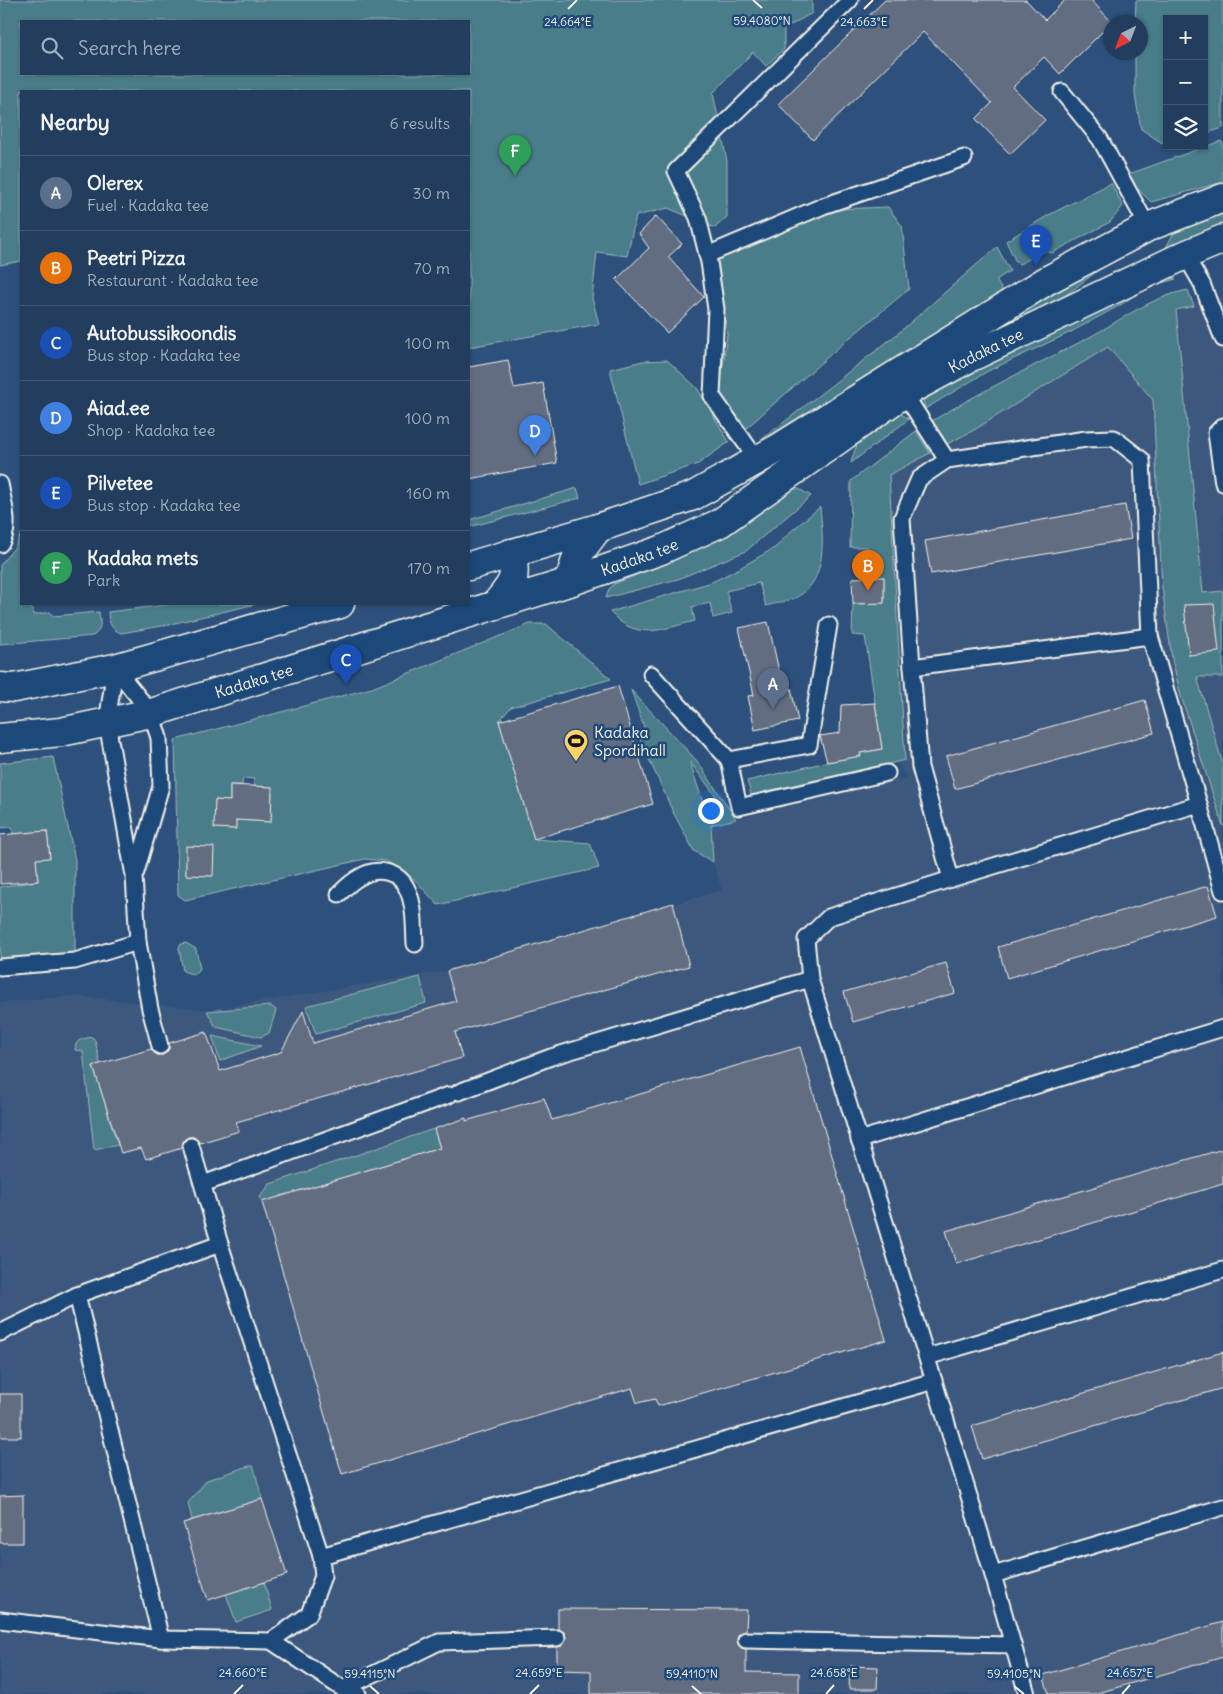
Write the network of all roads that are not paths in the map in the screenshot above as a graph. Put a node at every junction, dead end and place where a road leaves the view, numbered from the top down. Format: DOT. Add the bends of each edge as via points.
graph roads {
  1 [pos="850,0"];
  2 [pos="1062,92"];
  3 [pos="964,158"];
  4 [pos="1223,198"];
  5 [pos="1148,227"];
  6 [pos="1223,239"];
  7 [pos="707,255"];
  8 [pos="1185,255"];
  9 [pos="1143,275"];
  10 [pos="1223,339"];
  11 [pos="904,393"];
  12 [pos="1223,426"];
  13 [pos="947,460"];
  14 [pos="758,461"];
  15 [pos="806,462"];
  16 [pos="1223,483"];
  17 [pos="0,484"];
  18 [pos="598,528"];
  19 [pos="0,544"];
  20 [pos="511,553"];
  21 [pos="470,566"];
  22 [pos="569,582"];
  23 [pos="495,604"];
  24 [pos="336,605"];
  25 [pos="828,625"];
  26 [pos="1150,636"];
  27 [pos="912,667"];
  28 [pos="114,668"];
  29 [pos="651,674"];
  30 [pos="4,688"];
  31 [pos="151,713"];
  32 [pos="107,723"];
  33 [pos="0,738"];
  34 [pos="729,760"];
  35 [pos="887,773"];
  36 [pos="1199,804"];
  37 [pos="134,876"];
  38 [pos="951,879"];
  39 [pos="1223,891"];
  40 [pos="338,894"];
  41 [pos="138,942"];
  42 [pos="415,944"];
  43 [pos="0,968"];
  44 [pos="810,979"];
  45 [pos="1223,1028"];
  46 [pos="160,1046"];
  47 [pos="860,1140"];
  48 [pos="191,1146"];
  49 [pos="203,1184"];
  50 [pos="220,1244"];
  51 [pos="1223,1270"];
  52 [pos="77,1295"];
  53 [pos="0,1333"];
  54 [pos="927,1357"];
  55 [pos="934,1381"];
  56 [pos="1223,1507"];
  57 [pos="321,1556"];
  58 [pos="994,1575"];
  59 [pos="0,1620"];
  60 [pos="558,1638"];
  61 [pos="161,1639"];
  62 [pos="746,1640"];
  63 [pos="271,1641"];
  64 [pos="1013,1645"];
  65 [pos="343,1689"];
  66 [pos="358,1694"];
  67 [pos="1027,1694"];
  1 -- 7 [label="lane" via="676,171 698,218"];
  2 -- 5 [label="lane" via="1100,139"];
  3 -- 7 [label="lane" via="824,206"];
  4 -- 5 [label="main road, Kadaka tee"];
  5 -- 9 [label="main road" via="1154,244 1154,258"];
  5 -- 14 [label="main road, Kadaka tee" via="1046,281"];
  6 -- 8 [label="main road, Kadaka tee"];
  7 -- 14 [label="lane" via="716,309 712,396"];
  8 -- 9 [label="main road, Kadaka tee"];
  8 -- 10 [label="lane" via="1202,284"];
  9 -- 11 [label="main road, Kadaka tee" via="971,357"];
  11 -- 13 [label="lane"];
  11 -- 15 [label="main road, Kadaka tee"];
  12 -- 16 [label="lane" via="1216,432"];
  13 -- 26 [label="lane" via="1114,438 1142,460"];
  13 -- 27 [label="lane" via="919,479 902,518"];
  14 -- 15 [label="lane"];
  14 -- 18 [label="main road, Kadaka tee" via="693,496"];
  15 -- 22 [label="main road, Kadaka tee" via="720,524 661,550"];
  17 -- 19 [label="lane" via="5,517 4,540"];
  18 -- 20 [label="main road, Kadaka tee"];
  18 -- 22 [label="main road" via="577,556"];
  20 -- 21 [label="main road, Kadaka tee"];
  20 -- 23 [label="main road" via="516,572 509,588"];
  22 -- 23 [label="main road, Kadaka tee"];
  23 -- 31 [label="main road, Kadaka tee"];
  24 -- 28 [label="main road"];
  25 -- 34 [label="lane" via="808,745"];
  26 -- 27 [label="lane"];
  26 -- 36 [label="lane"];
  27 -- 38 [label="lane" via="920,767"];
  28 -- 30 [label="main road"];
  28 -- 31 [label="lane"];
  28 -- 32 [label="lane"];
  29 -- 34 [label="lane"];
  31 -- 32 [label="main road, Kadaka tee"];
  31 -- 37 [label="lane" via="159,738 162,786"];
  32 -- 33 [label="main road, Kadaka tee" via="61,732"];
  32 -- 37 [label="lane"];
  34 -- 35 [label="lane" via="739,807"];
  36 -- 38 [label="lane"];
  36 -- 39 [label="lane"];
  37 -- 41 [label="lane"];
  38 -- 44 [label="lane" via="829,917 806,939"];
  40 -- 42 [label="lane" via="360,876 388,871 408,890 414,913"];
  41 -- 43 [label="lane" via="75,961"];
  41 -- 46 [label="lane"];
  44 -- 47 [label="lane"];
  44 -- 49 [label="lane" via="551,1057"];
  45 -- 47 [label="lane"];
  47 -- 54 [label="lane"];
  48 -- 49 [label="lane"];
  49 -- 50 [label="lane"];
  50 -- 52 [label="lane"];
  50 -- 57 [label="lane"];
  51 -- 54 [label="lane"];
  52 -- 53 [label="lane"];
  52 -- 61 [label="lane"];
  54 -- 55 [label="lane"];
  55 -- 57 [label="lane"];
  55 -- 58 [label="lane"];
  56 -- 58 [label="lane"];
  57 -- 63 [label="lane" via="324,1576 309,1614"];
  58 -- 64 [label="lane"];
  59 -- 61 [label="lane"];
  60 -- 65 [label="lane" via="439,1642"];
  61 -- 63 [label="lane"];
  62 -- 64 [label="lane"];
  63 -- 65 [label="lane"];
  64 -- 67 [label="lane"];
  65 -- 66 [label="lane"];
}
